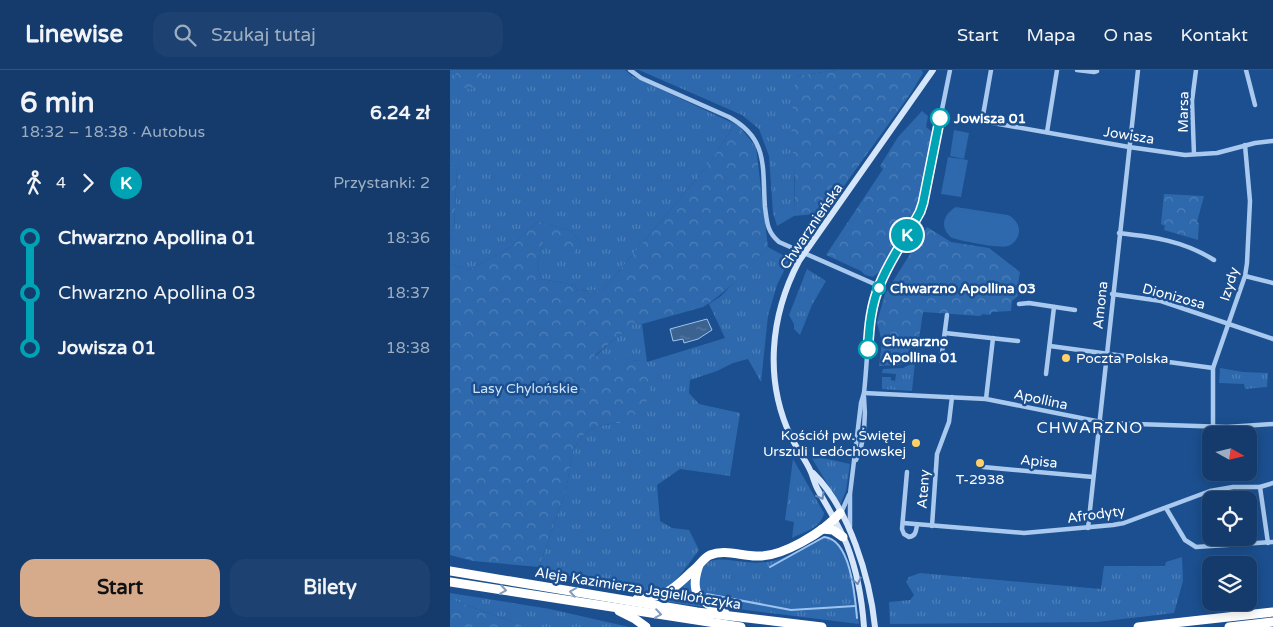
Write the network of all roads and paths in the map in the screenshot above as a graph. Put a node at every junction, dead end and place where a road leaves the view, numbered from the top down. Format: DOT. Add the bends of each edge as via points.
graph roads {
  1 [pos="630,70"];
  2 [pos="933,70"];
  3 [pos="950,70"];
  4 [pos="991,70"];
  5 [pos="1057,70"];
  6 [pos="1077,70"];
  7 [pos="1138,70"];
  8 [pos="1196,70"];
  9 [pos="1246,70"];
  10 [pos="1097,71"];
  11 [pos="1255,105"];
  12 [pos="1047,132"];
  13 [pos="1273,141"];
  14 [pos="1245,145"];
  15 [pos="1129,147"];
  16 [pos="1194,154"];
  17 [pos="1119,233"];
  18 [pos="804,253"];
  19 [pos="1214,260"];
  20 [pos="1245,276"];
  21 [pos="1273,283"];
  22 [pos="879,286"];
  23 [pos="1112,294"];
  24 [pos="1018,304"];
  25 [pos="1054,307"];
  26 [pos="1075,310"];
  27 [pos="947,315"];
  28 [pos="1228,324"];
  29 [pos="945,333"];
  30 [pos="993,338"];
  31 [pos="1273,339"];
  32 [pos="1018,341"];
  33 [pos="1050,346"];
  34 [pos="1106,354"];
  35 [pos="941,361"];
  36 [pos="1214,368"];
  37 [pos="1046,374"];
  38 [pos="864,393"];
  39 [pos="952,397"];
  40 [pos="986,399"];
  41 [pos="1099,422"];
  42 [pos="1273,424"];
  43 [pos="1213,426"];
  44 [pos="1249,426"];
  45 [pos="1202,427"];
  46 [pos="983,467"];
  47 [pos="907,472"];
  48 [pos="1093,477"];
  49 [pos="1273,483"];
  50 [pos="1260,487"];
  51 [pos="850,494"];
  52 [pos="1166,508"];
  53 [pos="838,516"];
  54 [pos="903,523"];
  55 [pos="917,525"];
  56 [pos="932,526"];
  57 [pos="1088,528"];
  58 [pos="822,529"];
  59 [pos="846,534"];
  60 [pos="1271,543"];
  61 [pos="699,565"];
  62 [pos="450,572"];
  63 [pos="450,582"];
  64 [pos="622,600"];
  65 [pos="610,607"];
  66 [pos="1273,612"];
  67 [pos="735,617"];
  68 [pos="1273,622"];
  69 [pos="727,625"];
  70 [pos="646,627"];
  71 [pos="705,627"];
  72 [pos="741,627"];
  73 [pos="822,627"];
  74 [pos="864,627"];
  75 [pos="875,627"];
  76 [pos="1138,627"];
  77 [pos="1229,627"];
  1 -- 18 [label="street" via="641,78 729,117 747,129 760,150 769,230 779,242"];
  2 -- 18 [label="street, Chwarznieńska"];
  3 -- 22 [label="street, Chwarznieńska" via="923,203"];
  4 -- 12 [label="street, Jowisza" via="982,121"];
  5 -- 12 [label="street"];
  6 -- 10 [label="street"];
  7 -- 15 [label="street, Amona"];
  8 -- 16 [label="street, Marsa" via="1192,101"];
  9 -- 11 [label="street"];
  12 -- 15 [label="street, Jowisza"];
  13 -- 14 [label="street, Jowisza"];
  14 -- 16 [label="street, Jowisza" via="1217,153"];
  14 -- 20 [label="street, Izydy" via="1250,201"];
  15 -- 16 [label="street, Jowisza"];
  15 -- 17 [label="street, Amona"];
  17 -- 19 [label="street" via="1163,238 1198,249"];
  17 -- 23 [label="street, Amona"];
  18 -- 22 [label="street"];
  18 -- 53 [label="street, Chwarznieńska" via="780,304 774,365 777,391 787,428 810,470 822,482"];
  20 -- 21 [label="street"];
  20 -- 28 [label="street, Izydy"];
  22 -- 38 [label="street, Chwarznieńska" via="870,323"];
  23 -- 28 [label="street, Dionizosa" via="1152,299"];
  23 -- 34 [label="street, Amona"];
  24 -- 25 [label="street"];
  25 -- 26 [label="street"];
  25 -- 33 [label="street"];
  27 -- 29 [label="street"];
  28 -- 31 [label="street, Dionizosa"];
  28 -- 36 [label="street, Izydy"];
  29 -- 30 [label="street"];
  29 -- 35 [label="street"];
  30 -- 32 [label="street"];
  30 -- 40 [label="street"];
  33 -- 34 [label="street"];
  33 -- 37 [label="street"];
  34 -- 36 [label="street"];
  34 -- 41 [label="street, Amona"];
  36 -- 43 [label="street, Izydy"];
  38 -- 39 [label="street, Apollina"];
  38 -- 51 [label="street, Chwarznieńska"];
  39 -- 40 [label="street, Apollina"];
  39 -- 56 [label="street, Ateny" via="951,413 937,454"];
  40 -- 41 [label="street, Apollina"];
  41 -- 45 [label="street, Apollina"];
  41 -- 48 [label="street, Amona"];
  42 -- 44 [label="street, Apollina"];
  46 -- 48 [label="street, Apisa"];
  47 -- 54 [label="street"];
  48 -- 57 [label="street, Amona"];
  49 -- 50 [label="street, Afrodyty"];
  50 -- 52 [label="street, Afrodyty" via="1217,489"];
  50 -- 60 [label="street"];
  51 -- 53 [label="street, Chwarznieńska"];
  51 -- 59 [label="street, Chwarznieńska"];
  52 -- 57 [label="street, Afrodyty" via="1120,524"];
  52 -- 60 [label="street" via="1185,540 1196,547"];
  53 -- 58 [label="highway"];
  53 -- 59 [label="street, Chwarznieńska"];
  54 -- 55 [label="street, Afrodyty"];
  54 -- 55 [label="street, Afrodyty" via="903,531 909,537 915,534"];
  55 -- 56 [label="street, Afrodyty"];
  56 -- 57 [label="street, Afrodyty" via="1024,533"];
  58 -- 59 [label="highway"];
  58 -- 61 [label="highway" via="791,548 772,555 715,554"];
  59 -- 74 [label="street, Chwarznieńska, one-way"];
  59 -- 75 [label="street, Chwarznieńska" via="860,557"];
  61 -- 64 [label="highway" via="675,588 660,596"];
  61 -- 67 [label="highway" via="695,579 701,599"];
  64 -- 62 [label="highway, Aleja Kazimierza Jagiellończyka, one-way"];
  63 -- 65 [label="highway, Aleja Kazimierza Jagiellończyka, one-way"];
  64 -- 67 [label="highway, Aleja Kazimierza Jagiellończyka"];
  65 -- 69 [label="highway, Aleja Kazimierza Jagiellończyka, one-way"];
  65 -- 70 [label="highway" via="636,618"];
  66 -- 76 [label="highway"];
  67 -- 73 [label="highway, Aleja Kazimierza Jagiellończyka"];
  68 -- 77 [label="highway"];
  69 -- 71 [label="highway"];
  69 -- 72 [label="highway, Aleja Kazimierza Jagiellończyka"];
}
